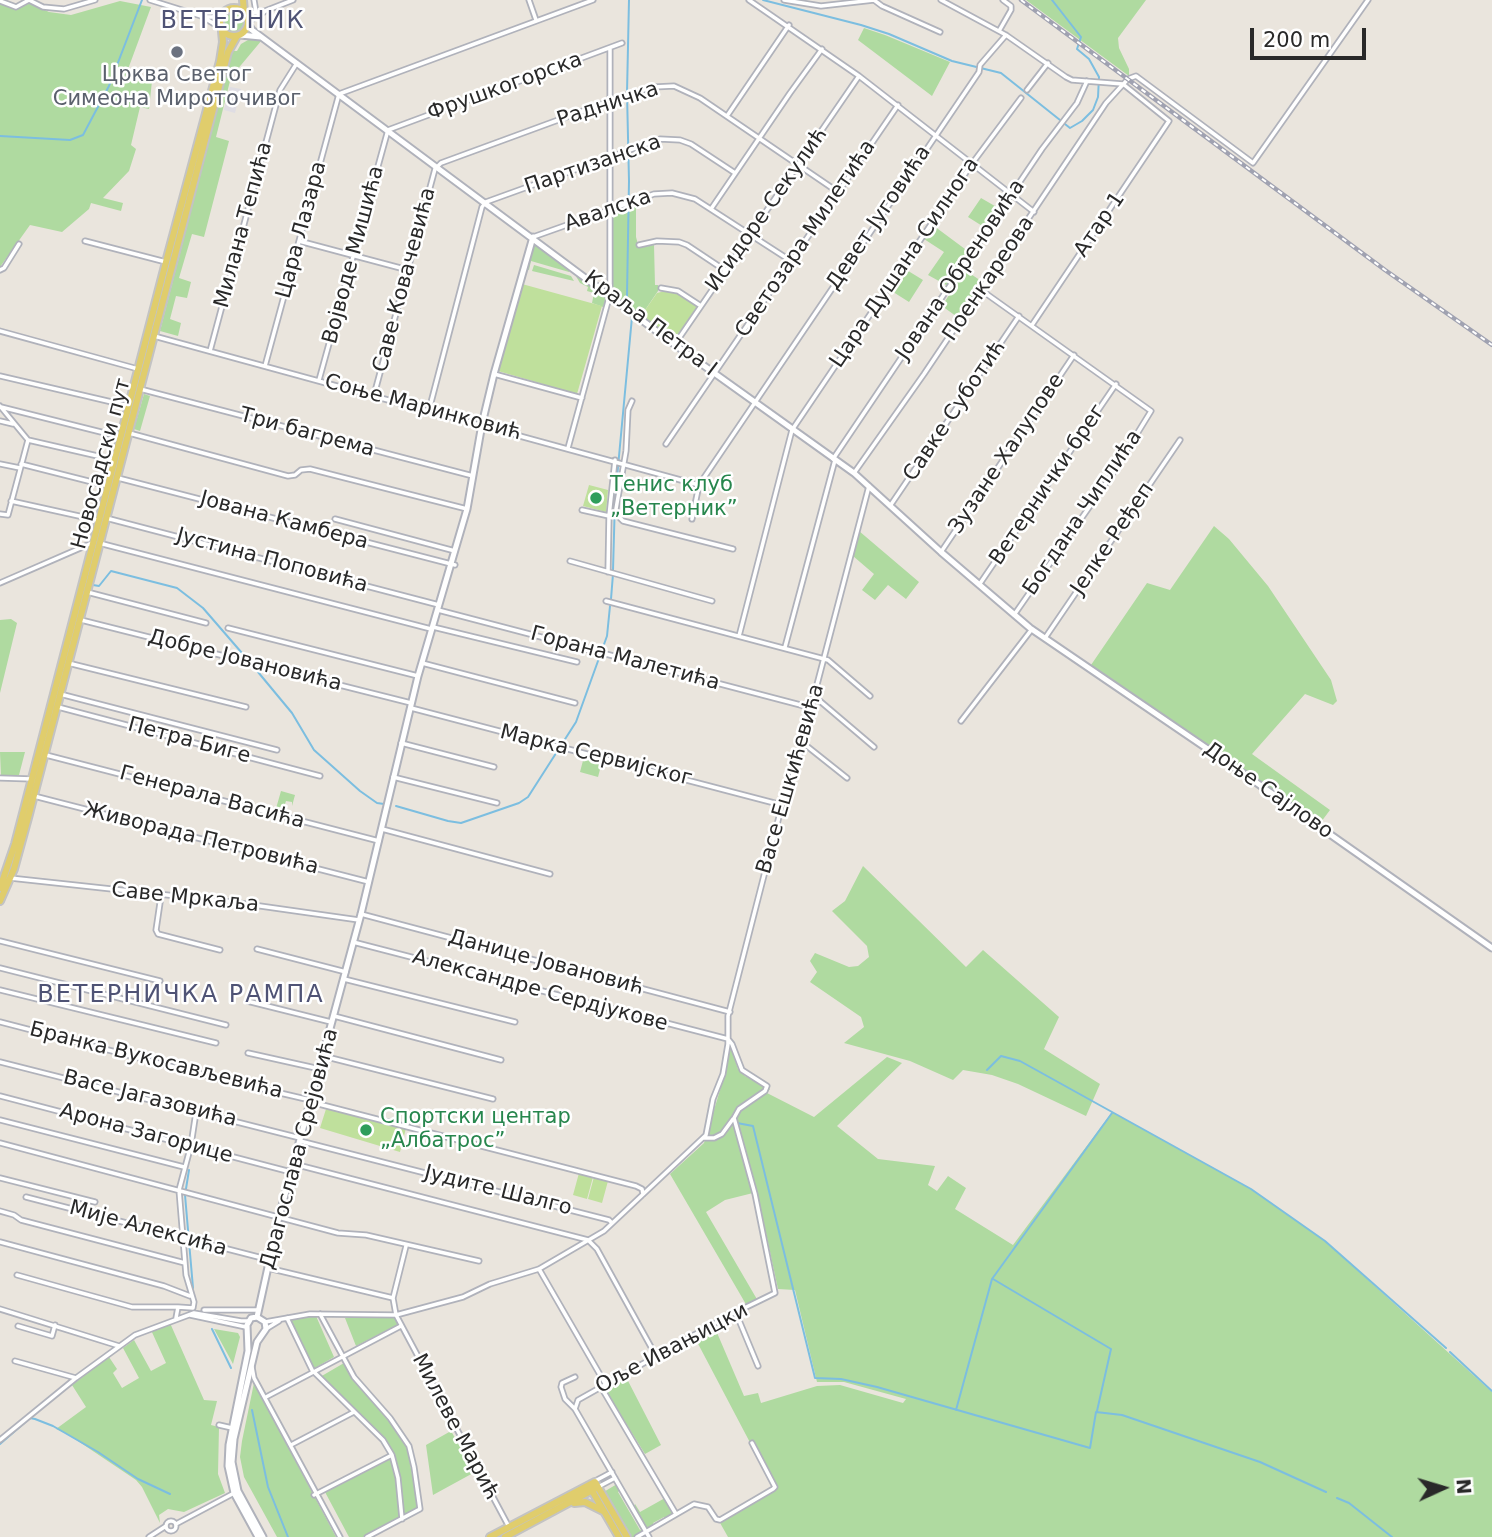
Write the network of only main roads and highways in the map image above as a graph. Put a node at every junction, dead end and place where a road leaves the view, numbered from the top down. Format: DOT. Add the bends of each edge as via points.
graph roads {
  1 [pos="236,0"];
  2 [pos="243,0"];
  3 [pos="225,11"];
  4 [pos="245,13"];
  5 [pos="221,30"];
  6 [pos="238,36"];
  7 [pos="151,335"];
  8 [pos="103,519"];
  9 [pos="97,543"];
  10 [pos="5,877"];
  11 [pos="0,888"];
  12 [pos="0,901"];
  13 [pos="593,1486"];
  14 [pos="569,1503"];
  15 [pos="605,1513"];
  16 [pos="512,1532"];
  17 [pos="490,1537"];
  18 [pos="506,1537"];
  19 [pos="619,1537"];
  20 [pos="627,1537"];
  1 -- 3 [label="main road"];
  2 -- 4 [label="main road"];
  3 -- 4 [label="main road" via="237,8"];
  3 -- 5 [label="main road"];
  4 -- 6 [label="main road" via="248,23"];
  5 -- 6 [label="main road"];
  5 -- 7 [label="main road, Новосадски пут" via="220,61"];
  6 -- 7 [label="main road, Новосадски пут" via="229,52"];
  7 -- 8 [label="main road, Новосадски пут"];
  7 -- 8 [label="main road, Новосадски пут" via="138,369"];
  8 -- 9 [label="main road, Новосадски пут"];
  9 -- 10 [label="main road, Новосадски пут"];
  9 -- 10 [label="main road, Новосадски пут" via="34,796"];
  10 -- 11 [label="main road, Новосадски пут"];
  10 -- 12 [label="main road, Новосадски пут"];
  13 -- 14 [label="main road"];
  13 -- 15 [label="main road"];
  13 -- 16 [label="main road"];
  13 -- 20 [label="main road"];
  14 -- 15 [label="main road" via="585,1502"];
  14 -- 16 [label="main road"];
  15 -- 19 [label="main road"];
  16 -- 17 [label="main road"];
  16 -- 18 [label="main road"];
}
